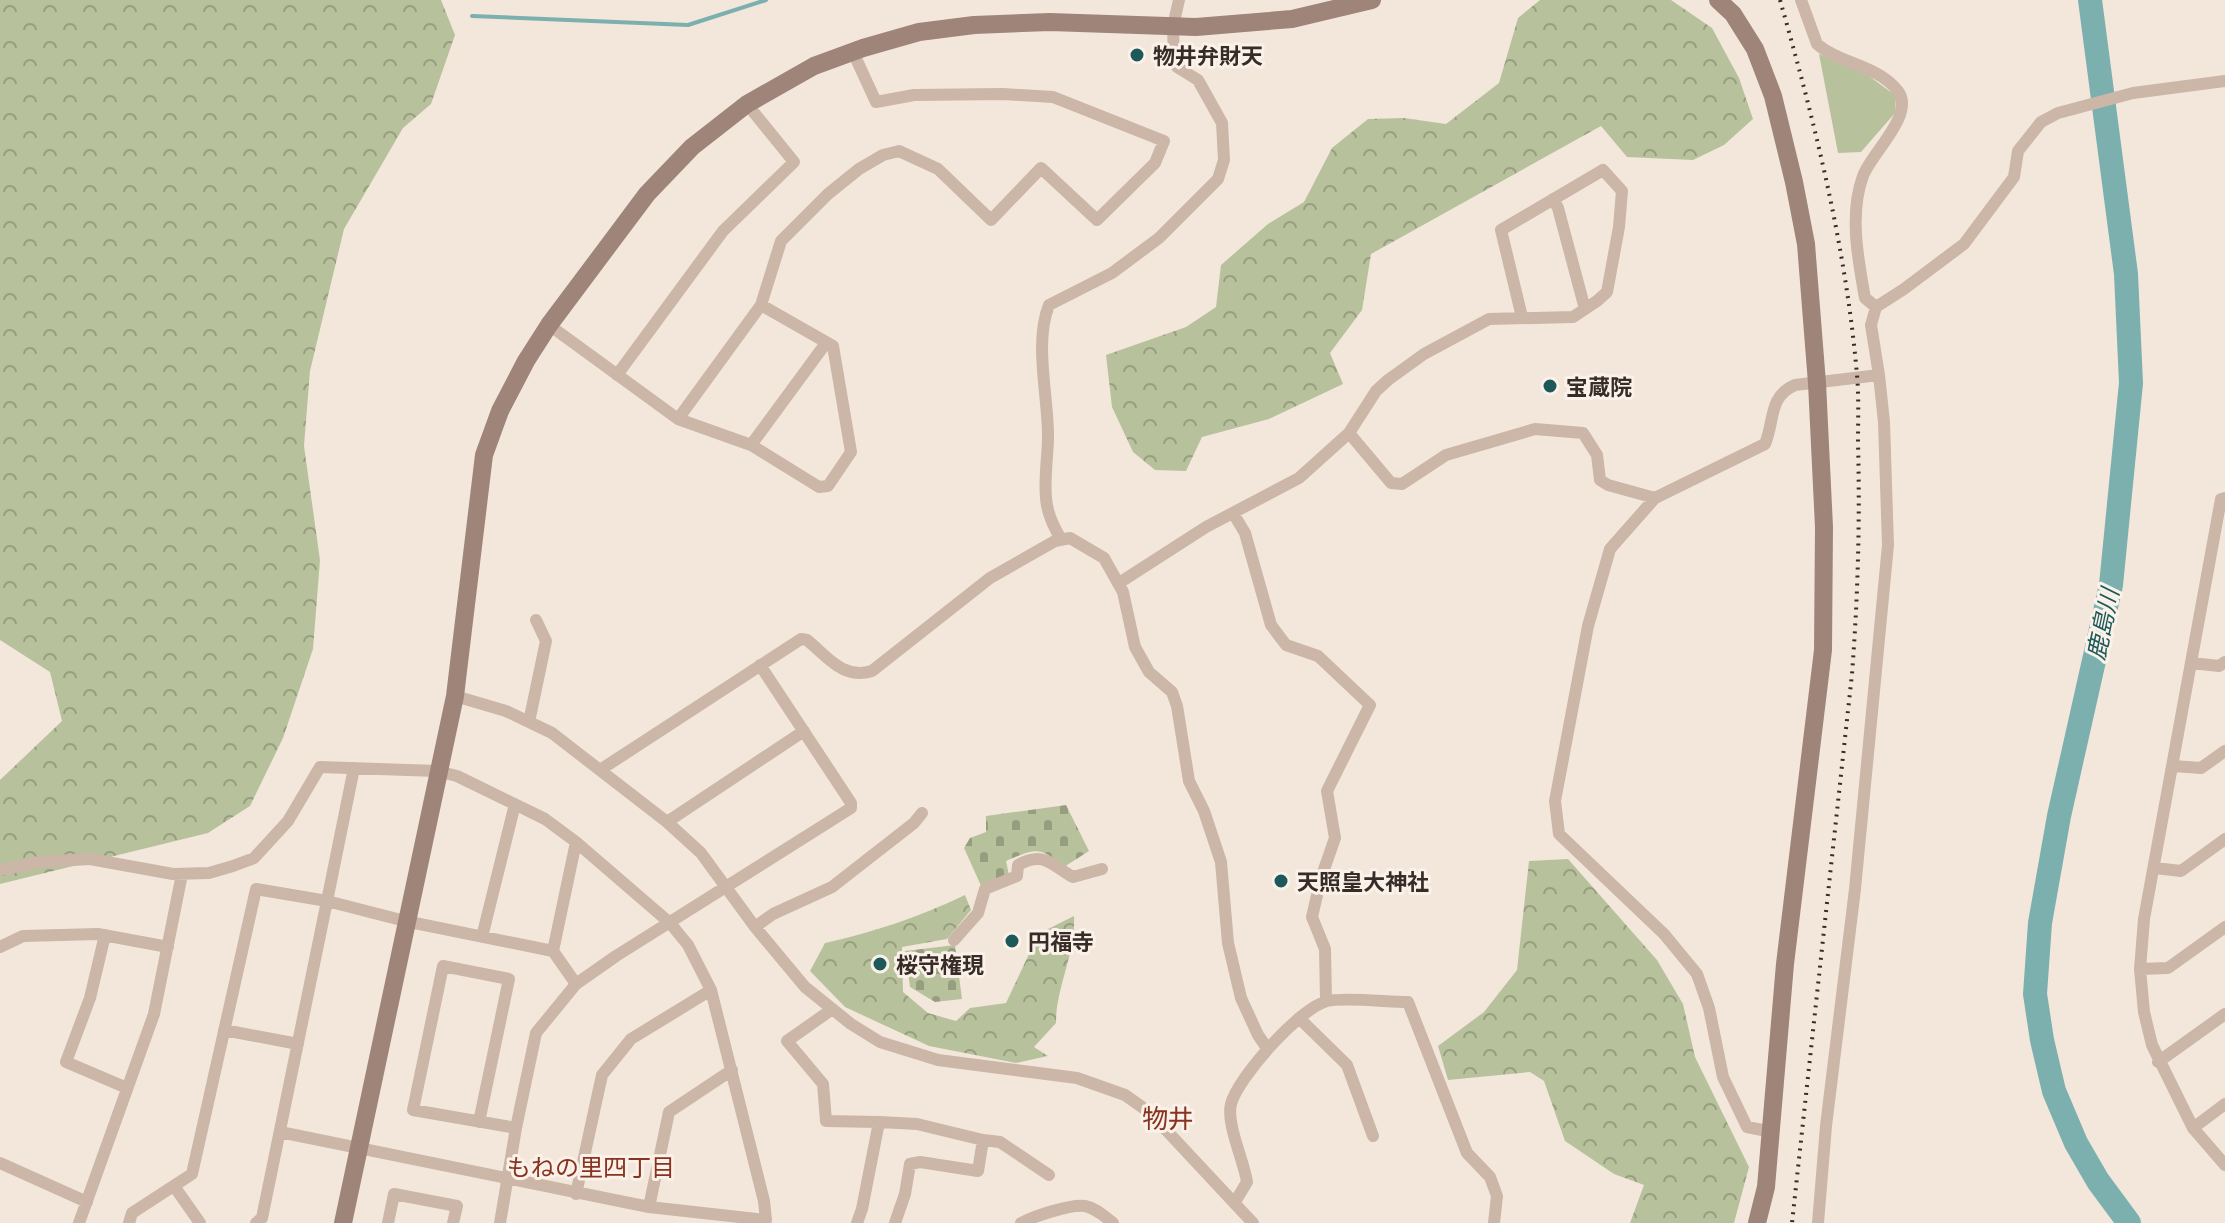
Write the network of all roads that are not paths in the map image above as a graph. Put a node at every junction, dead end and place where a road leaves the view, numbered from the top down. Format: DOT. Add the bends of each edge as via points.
graph roads {
  1 [pos="1179,0"];
  2 [pos="1372,0"];
  3 [pos="1718,0"];
  4 [pos="1801,0"];
  5 [pos="1173,26"];
  6 [pos="853,52"];
  7 [pos="2225,81"];
  8 [pos="747,104"];
  9 [pos="1553,199"];
  10 [pos="761,305"];
  11 [pos="1876,307"];
  12 [pos="1585,309"];
  13 [pos="1522,317"];
  14 [pos="549,325"];
  15 [pos="826,343"];
  16 [pos="617,375"];
  17 [pos="1879,375"];
  18 [pos="1817,383"];
  19 [pos="678,419"];
  20 [pos="1349,433"];
  21 [pos="751,445"];
  22 [pos="1655,498"];
  23 [pos="2225,498"];
  24 [pos="1233,513"];
  25 [pos="1061,539"];
  26 [pos="2210,565"];
  27 [pos="2225,568"];
  28 [pos="1119,583"];
  29 [pos="536,620"];
  30 [pos="2225,662"];
  31 [pos="2192,663"];
  32 [pos="760,665"];
  33 [pos="455,696"];
  34 [pos="529,722"];
  35 [pos="804,731"];
  36 [pos="2225,751"];
  37 [pos="2173,766"];
  38 [pos="354,768"];
  39 [pos="600,770"];
  40 [pos="437,771"];
  41 [pos="515,804"];
  42 [pos="922,813"];
  43 [pos="667,822"];
  44 [pos="2225,839"];
  45 [pos="576,842"];
  46 [pos="2155,868"];
  47 [pos="1,869"];
  48 [pos="1102,869"];
  49 [pos="182,874"];
  50 [pos="728,887"];
  51 [pos="327,901"];
  52 [pos="405,921"];
  53 [pos="670,923"];
  54 [pos="755,927"];
  55 [pos="2225,927"];
  56 [pos="105,935"];
  57 [pos="482,937"];
  58 [pos="954,940"];
  59 [pos="0,947"];
  60 [pos="168,947"];
  61 [pos="553,951"];
  62 [pos="2140,969"];
  63 [pos="576,984"];
  64 [pos="711,990"];
  65 [pos="1326,1001"];
  66 [pos="831,1010"];
  67 [pos="2225,1014"];
  68 [pos="1299,1018"];
  69 [pos="224,1030"];
  70 [pos="298,1044"];
  71 [pos="1267,1048"];
  72 [pos="2158,1062"];
  73 [pos="732,1070"];
  74 [pos="127,1088"];
  75 [pos="2225,1104"];
  76 [pos="479,1122"];
  77 [pos="879,1122"];
  78 [pos="516,1128"];
  79 [pos="2193,1128"];
  80 [pos="280,1132"];
  81 [pos="1772,1132"];
  82 [pos="1373,1136"];
  83 [pos="983,1140"];
  84 [pos="360,1147"];
  85 [pos="0,1163"];
  86 [pos="2225,1165"];
  87 [pos="1049,1175"];
  88 [pos="508,1179"];
  89 [pos="174,1186"];
  90 [pos="576,1194"];
  91 [pos="87,1202"];
  92 [pos="1235,1202"];
  93 [pos="649,1207"];
  94 [pos="79,1223"];
  95 [pos="129,1223"];
  96 [pos="200,1223"];
  97 [pos="256,1223"];
  98 [pos="343,1223"];
  99 [pos="388,1223"];
  100 [pos="453,1223"];
  101 [pos="500,1223"];
  102 [pos="857,1223"];
  103 [pos="895,1223"];
  104 [pos="1021,1223"];
  105 [pos="1113,1223"];
  106 [pos="1253,1223"];
  107 [pos="1494,1223"];
  108 [pos="1757,1223"];
  109 [pos="1818,1223"];
  1 -- 5 [label="street"];
  2 -- 5 [label="street" via="1292,19"];
  3 -- 18 [label="street" via="1755,49 1773,96 1806,244"];
  4 -- 11 [label="street" via="1817,44 1878,74 1900,93 1903,104 1902,114 1872,157 1858,200 1856,251 1865,298"];
  5 -- 6 [label="street" via="974,25 919,32"];
  5 -- 25 [label="street" via="1177,67 1198,80 1222,123 1224,160 1218,179 1159,238 1112,273 1049,305 1045,314 1046,500"];
  6 -- 8 [label="street" via="814,66"];
  6 -- 10 [label="street" via="876,102 914,95 1053,97 1164,141 1155,163 1097,220 1041,168 991,220 938,169 899,151 883,155 828,194 781,241"];
  7 -- 11 [label="street" via="2133,93 2041,122 2018,151 2014,177 1964,244"];
  8 -- 14 [label="street" via="692,147 647,194"];
  8 -- 16 [label="street" via="794,162 723,231"];
  9 -- 12 [label="street"];
  9 -- 12 [label="street" via="1603,170 1622,191 1607,292"];
  9 -- 13 [label="street" via="1501,230"];
  10 -- 15 [label="street"];
  10 -- 19 [label="street"];
  11 -- 17 [label="street" via="1871,325"];
  12 -- 13 [label="street" via="1573,317"];
  13 -- 20 [label="street" via="1489,319 1402,367 1376,391"];
  14 -- 16 [label="street"];
  14 -- 33 [label="street" via="500,411 484,455"];
  15 -- 21 [label="street"];
  15 -- 21 [label="street" via="833,346 851,452 828,486 819,487"];
  16 -- 19 [label="street"];
  17 -- 18 [label="street"];
  17 -- 109 [label="street" via="1888,545"];
  18 -- 22 [label="street" via="1795,385 1779,395 1765,444"];
  18 -- 81 [label="street" via="1823,650 1785,964"];
  19 -- 21 [label="street"];
  20 -- 22 [label="street" via="1391,483 1402,484 1446,455 1535,429 1583,433 1597,455 1600,480"];
  20 -- 24 [label="street" via="1299,478"];
  22 -- 81 [label="street" via="1610,549 1599,582 1555,801 1559,834 1664,934 1697,974 1723,1077 1747,1127"];
  23 -- 26 [label="street"];
  24 -- 28 [label="street"];
  24 -- 65 [label="street" via="1245,533 1271,625 1286,645 1318,656 1370,705 1327,791 1335,838 1312,917 1325,949"];
  25 -- 28 [label="street" via="1096,551"];
  25 -- 32 [label="street" via="990,578 872,671 845,672 801,639"];
  26 -- 27 [label="street"];
  26 -- 31 [label="street"];
  28 -- 71 [label="street" via="1135,647 1149,672 1172,692 1177,706 1189,781 1221,862 1228,943 1241,998"];
  29 -- 34 [label="street" via="546,641"];
  30 -- 31 [label="street"];
  31 -- 37 [label="street"];
  32 -- 35 [label="street"];
  32 -- 39 [label="street"];
  33 -- 34 [label="street"];
  33 -- 40 [label="street"];
  34 -- 39 [label="street"];
  35 -- 43 [label="street"];
  35 -- 50 [label="street" via="851,808"];
  36 -- 37 [label="street" via="2201,768"];
  37 -- 46 [label="street"];
  38 -- 40 [label="street"];
  38 -- 49 [label="street" via="320,767 288,821 254,858 209,873"];
  38 -- 51 [label="street"];
  39 -- 43 [label="street"];
  40 -- 41 [label="street"];
  40 -- 52 [label="street"];
  41 -- 45 [label="street"];
  41 -- 57 [label="street"];
  42 -- 54 [label="street" via="832,887"];
  43 -- 50 [label="street"];
  44 -- 46 [label="street" via="2181,871"];
  45 -- 53 [label="street"];
  45 -- 61 [label="street"];
  46 -- 62 [label="street"];
  47 -- 49 [label="street" via="90,859"];
  48 -- 58 [label="street" via="1073,877 1032,857 1018,865 1017,876 985,889 978,913"];
  49 -- 60 [label="street"];
  50 -- 53 [label="street"];
  50 -- 54 [label="street"];
  51 -- 52 [label="street"];
  51 -- 69 [label="street" via="256,889"];
  51 -- 70 [label="street"];
  52 -- 57 [label="street"];
  52 -- 84 [label="street"];
  53 -- 63 [label="street"];
  53 -- 64 [label="street"];
  54 -- 66 [label="street"];
  55 -- 62 [label="street" via="2168,968"];
  56 -- 59 [label="street" via="38,934"];
  56 -- 60 [label="street"];
  56 -- 74 [label="street" via="90,998 66,1062"];
  57 -- 61 [label="street"];
  60 -- 74 [label="street" via="154,1014"];
  61 -- 63 [label="street"];
  62 -- 72 [label="street" via="2144,1012"];
  63 -- 78 [label="street" via="536,1033"];
  64 -- 73 [label="street"];
  64 -- 90 [label="street" via="631,1039 602,1075"];
  65 -- 68 [label="street"];
  65 -- 107 [label="street" via="1408,1002 1467,1153 1490,1177 1497,1196"];
  66 -- 77 [label="street" via="787,1041 823,1084 826,1121"];
  66 -- 92 [label="street" via="880,1042 916,1054 1077,1078 1125,1095"];
  67 -- 72 [label="street"];
  68 -- 71 [label="street"];
  68 -- 82 [label="street" via="1347,1065"];
  69 -- 70 [label="street"];
  69 -- 89 [label="street" via="192,1174"];
  70 -- 80 [label="street"];
  71 -- 92 [label="street" via="1231,1104 1247,1182"];
  72 -- 79 [label="street"];
  73 -- 93 [label="street" via="669,1112"];
  73 -- 93 [label="street" via="766,1220"];
  74 -- 91 [label="street"];
  75 -- 79 [label="street"];
  76 -- 76 [label="street" via="413,1110 443,966 509,979"];
  76 -- 78 [label="street"];
  77 -- 83 [label="street" via="917,1124"];
  77 -- 102 [label="street"];
  78 -- 88 [label="street"];
  79 -- 86 [label="street"];
  80 -- 84 [label="street"];
  80 -- 97 [label="street" via="262,1218"];
  81 -- 108 [label="street"];
  83 -- 87 [label="street" via="1000,1142"];
  83 -- 103 [label="street" via="978,1171 910,1164"];
  84 -- 88 [label="street"];
  84 -- 98 [label="street"];
  85 -- 91 [label="street"];
  88 -- 90 [label="street"];
  88 -- 101 [label="street"];
  89 -- 95 [label="street" via="132,1213"];
  89 -- 96 [label="street"];
  90 -- 93 [label="street"];
  91 -- 94 [label="street"];
  92 -- 106 [label="street"];
  99 -- 100 [label="street" via="394,1194 457,1206"];
  104 -- 105 [label="street" via="1082,1206"];
}
